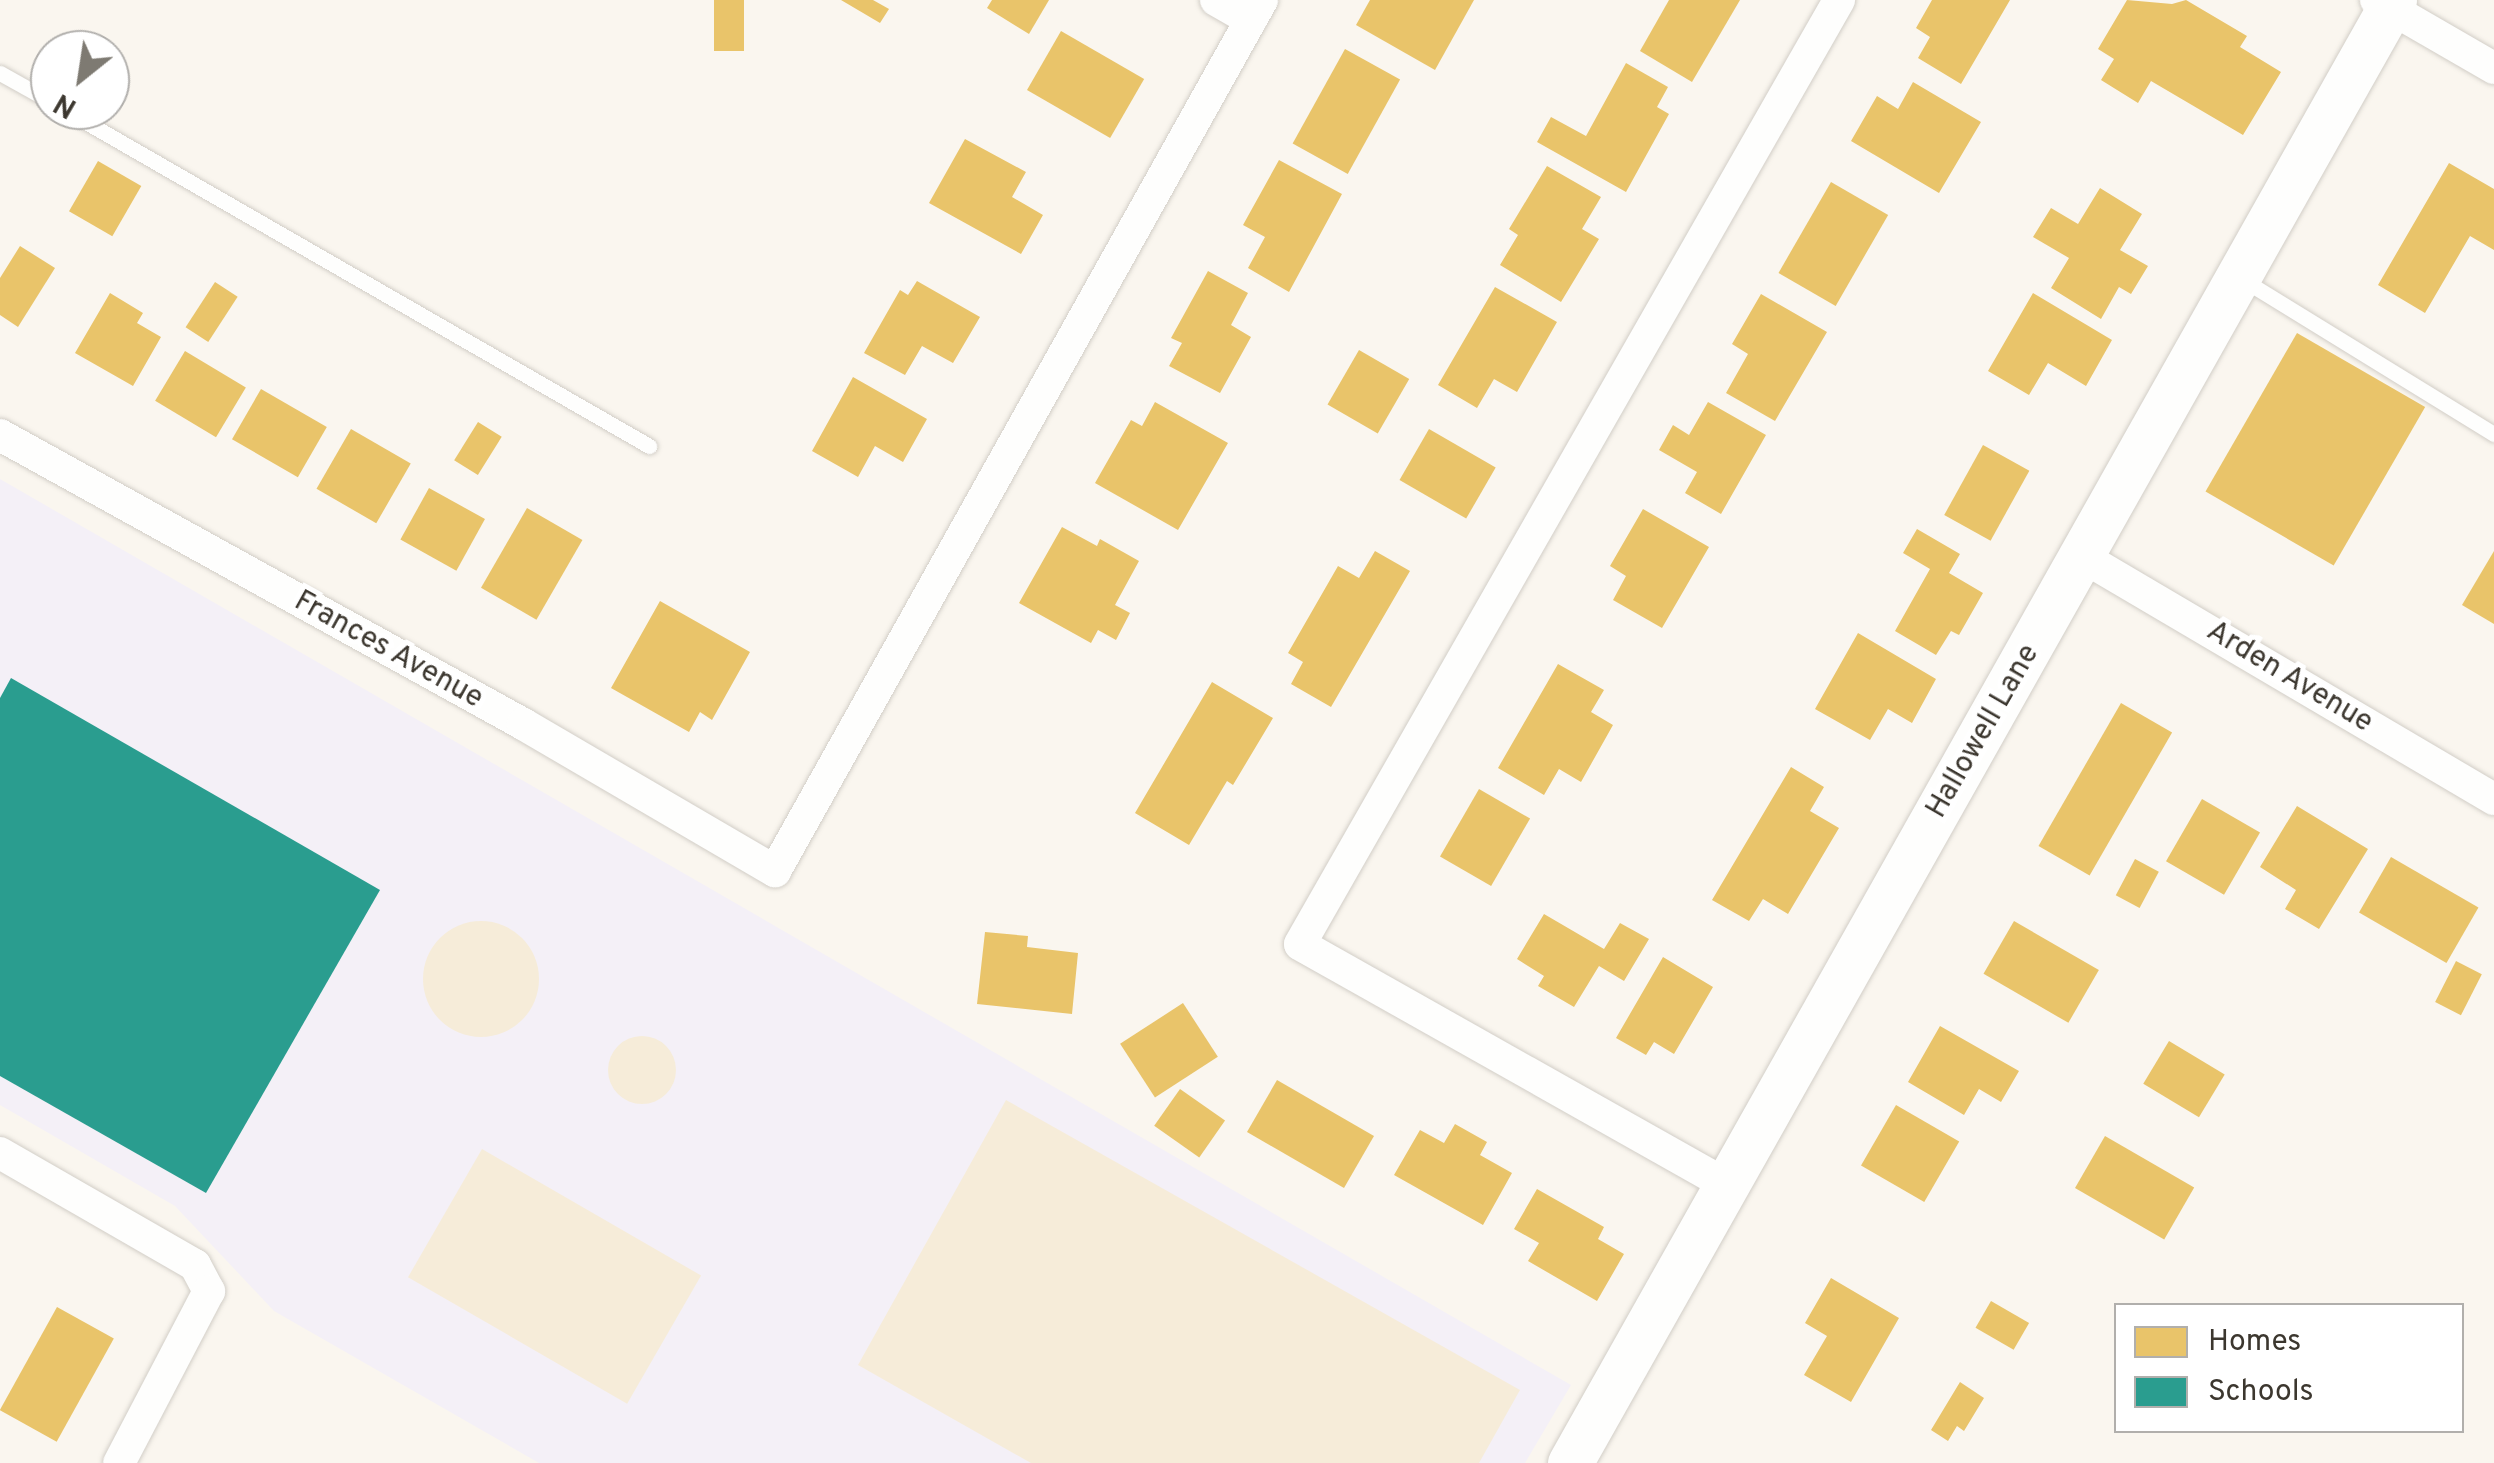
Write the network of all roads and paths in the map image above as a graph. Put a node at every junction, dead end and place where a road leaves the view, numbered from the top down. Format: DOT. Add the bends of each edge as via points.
graph roads {
  1 [pos="1216,0"];
  2 [pos="1838,0"];
  3 [pos="2386,2"];
  4 [pos="1256,10"];
  5 [pos="2494,68"];
  6 [pos="0,72"];
  7 [pos="30,89"];
  8 [pos="100,130"];
  9 [pos="2241,278"];
  10 [pos="0,434"];
  11 [pos="2494,434"];
  12 [pos="649,446"];
  13 [pos="2083,557"];
  14 [pos="2494,800"];
  15 [pos="0,1153"];
  16 [pos="1726,1184"];
  17 [pos="119,1463"];
  18 [pos="1570,1463"];
  1 -- 4 [label="street"];
  2 -- 16 [label="street" via="1300,944"];
  3 -- 5 [label="street"];
  3 -- 9 [label="street, Hallowell Lane"];
  4 -- 10 [label="street, Frances Avenue" via="774,870"];
  6 -- 7 [label="lane"];
  8 -- 12 [label="lane"];
  9 -- 11 [label="lane"];
  9 -- 13 [label="street, Hallowell Lane"];
  13 -- 14 [label="street, Arden Avenue"];
  13 -- 16 [label="street, Hallowell Lane"];
  15 -- 17 [label="street" via="194,1265 209,1291"];
  16 -- 18 [label="street, Hallowell Lane"];
}
